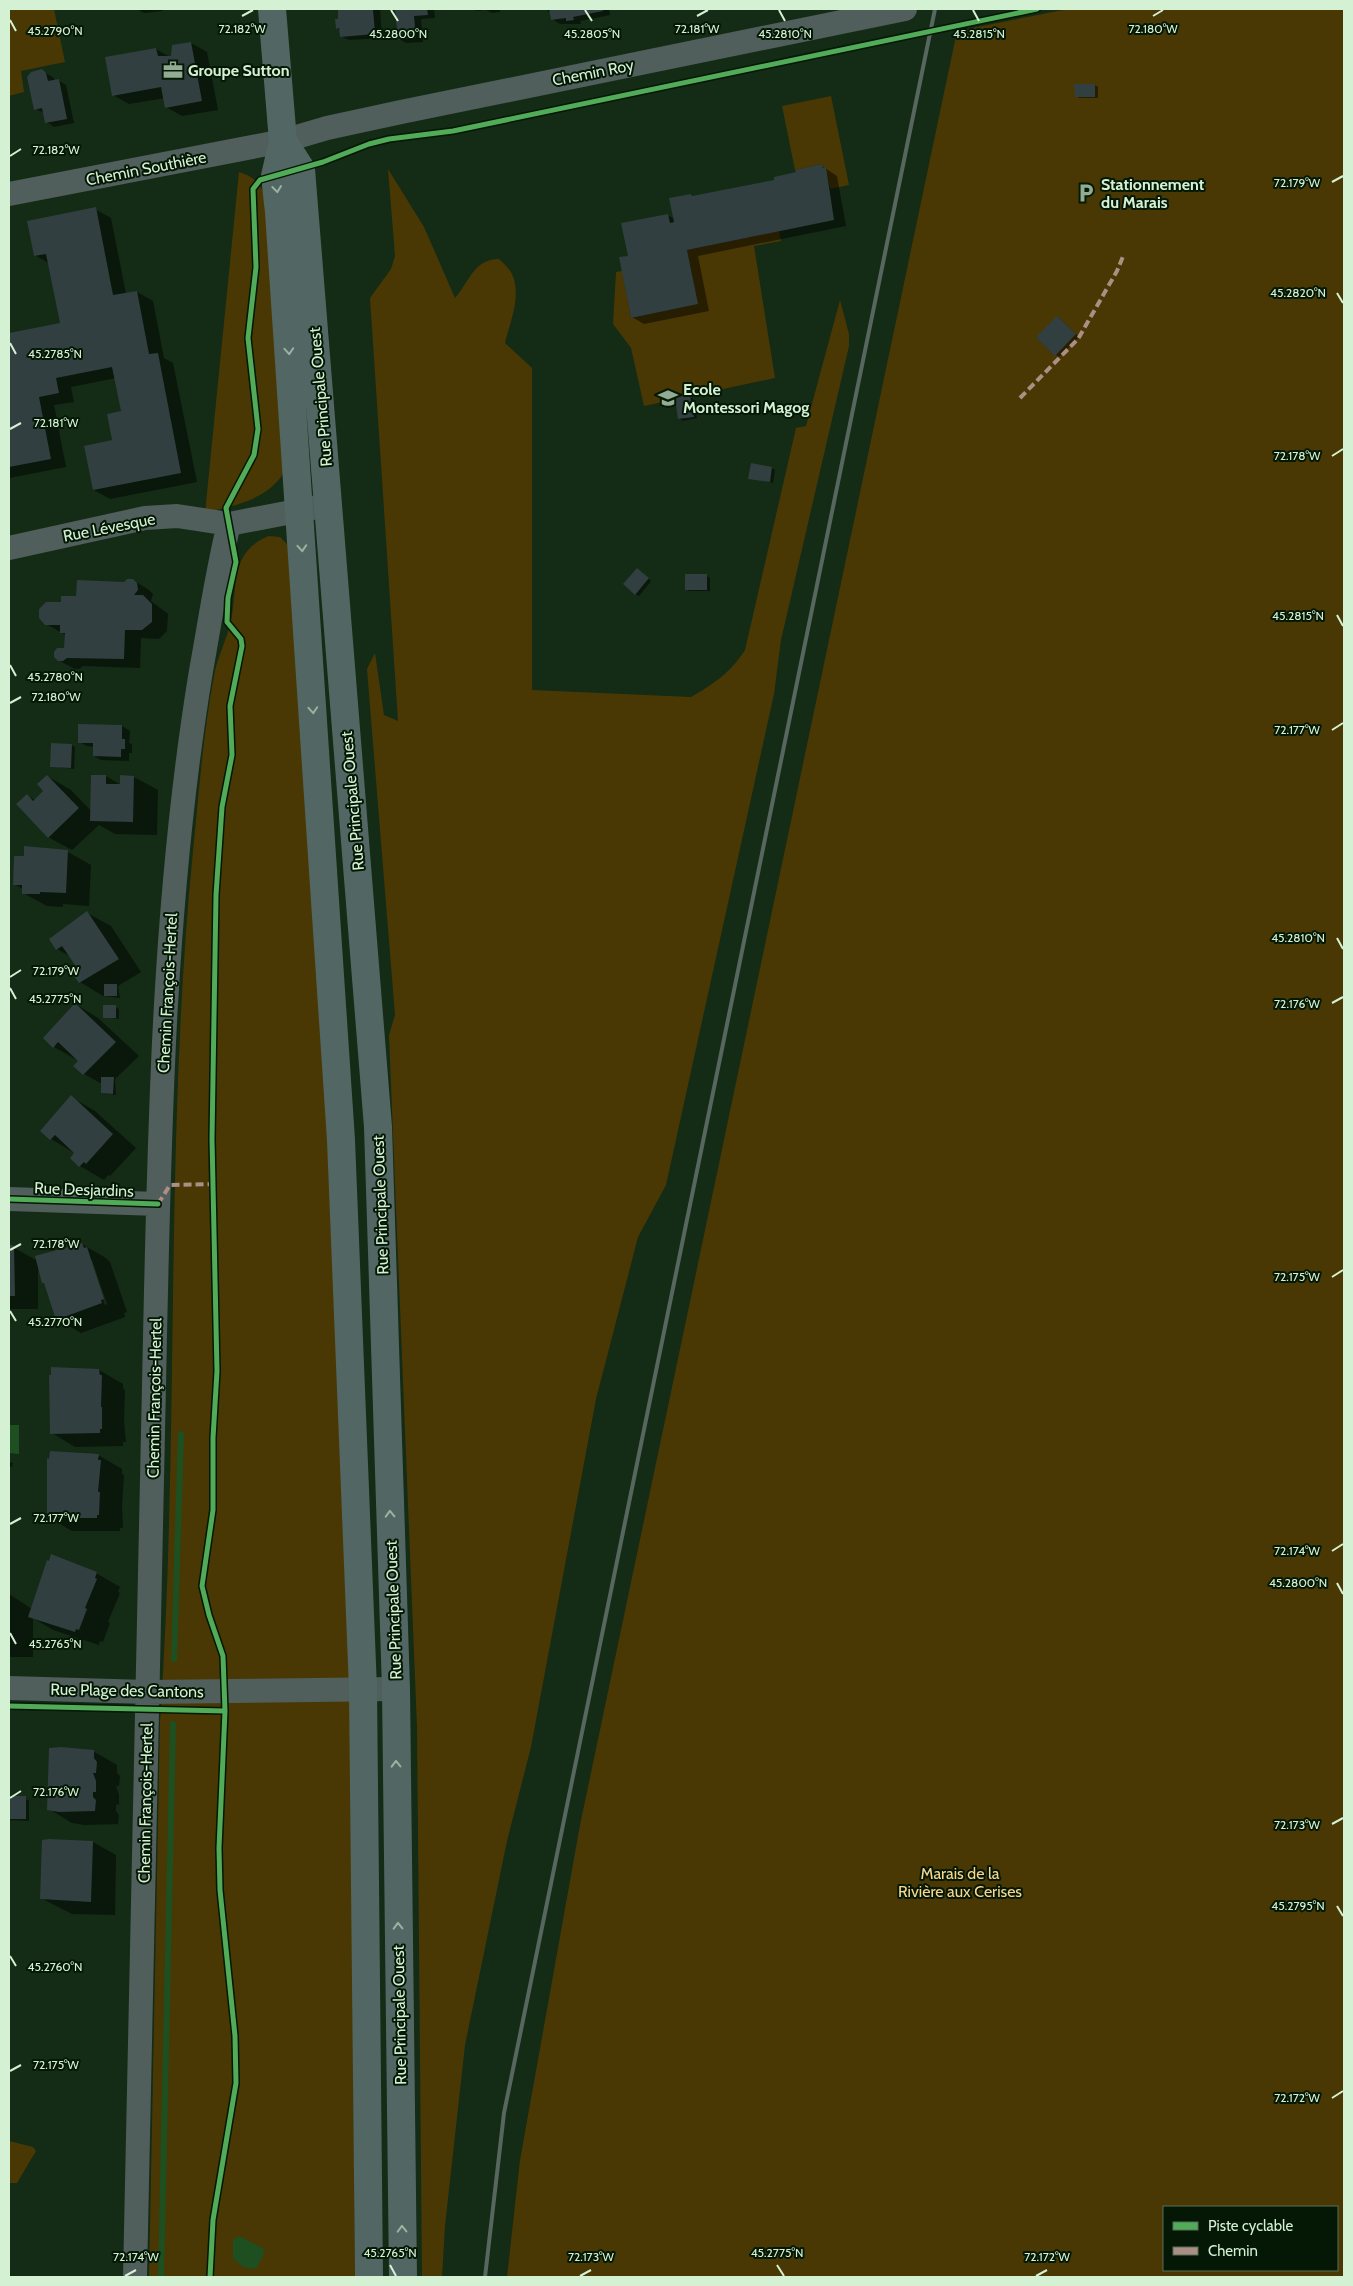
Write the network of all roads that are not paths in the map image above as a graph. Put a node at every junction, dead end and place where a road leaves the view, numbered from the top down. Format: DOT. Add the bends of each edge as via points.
graph roads {
  1 [pos="272,9"];
  2 [pos="905,9"];
  3 [pos="283,141"];
  4 [pos="9,194"];
  5 [pos="328,505"];
  6 [pos="299,510"];
  7 [pos="229,524"];
  8 [pos="9,548"];
  9 [pos="9,1199"];
  10 [pos="158,1204"];
  11 [pos="9,1688"];
  12 [pos="363,1689"];
  13 [pos="396,1689"];
  14 [pos="148,1692"];
  15 [pos="135,2277"];
  16 [pos="369,2277"];
  17 [pos="403,2277"];
  1 -- 3 [label="main road, Rue Principale Ouest"];
  2 -- 3 [label="street, Chemin Roy" via="392,114"];
  3 -- 4 [label="street, Chemin Southière"];
  3 -- 5 [label="main road, Rue Principale Ouest" via="301,169"];
  3 -- 6 [label="main road, Rue Principale Ouest, one-way" via="275,176"];
  5 -- 6 [label="street, Rue Lévesque"];
  13 -- 5 [label="main road, Rue Principale Ouest, one-way" via="378,1127"];
  6 -- 7 [label="street, Rue Lévesque"];
  6 -- 12 [label="main road, Rue Principale Ouest, one-way" via="341,1140"];
  7 -- 8 [label="street, Rue Lévesque" via="177,516 145,518"];
  7 -- 10 [label="street, Chemin François-Hertel" via="220,558 197,698 177,853 163,1040"];
  9 -- 10 [label="street, Rue Desjardins"];
  10 -- 14 [label="street, Chemin François-Hertel"];
  11 -- 14 [label="street, Rue Plage des Cantons"];
  12 -- 13 [label="street, Rue Plage des Cantons"];
  12 -- 14 [label="street, Rue Plage des Cantons"];
  12 -- 16 [label="main road, Rue Principale Ouest"];
  17 -- 13 [label="main road, Rue Principale Ouest, one-way"];
  14 -- 15 [label="street, Chemin François-Hertel"];
}
